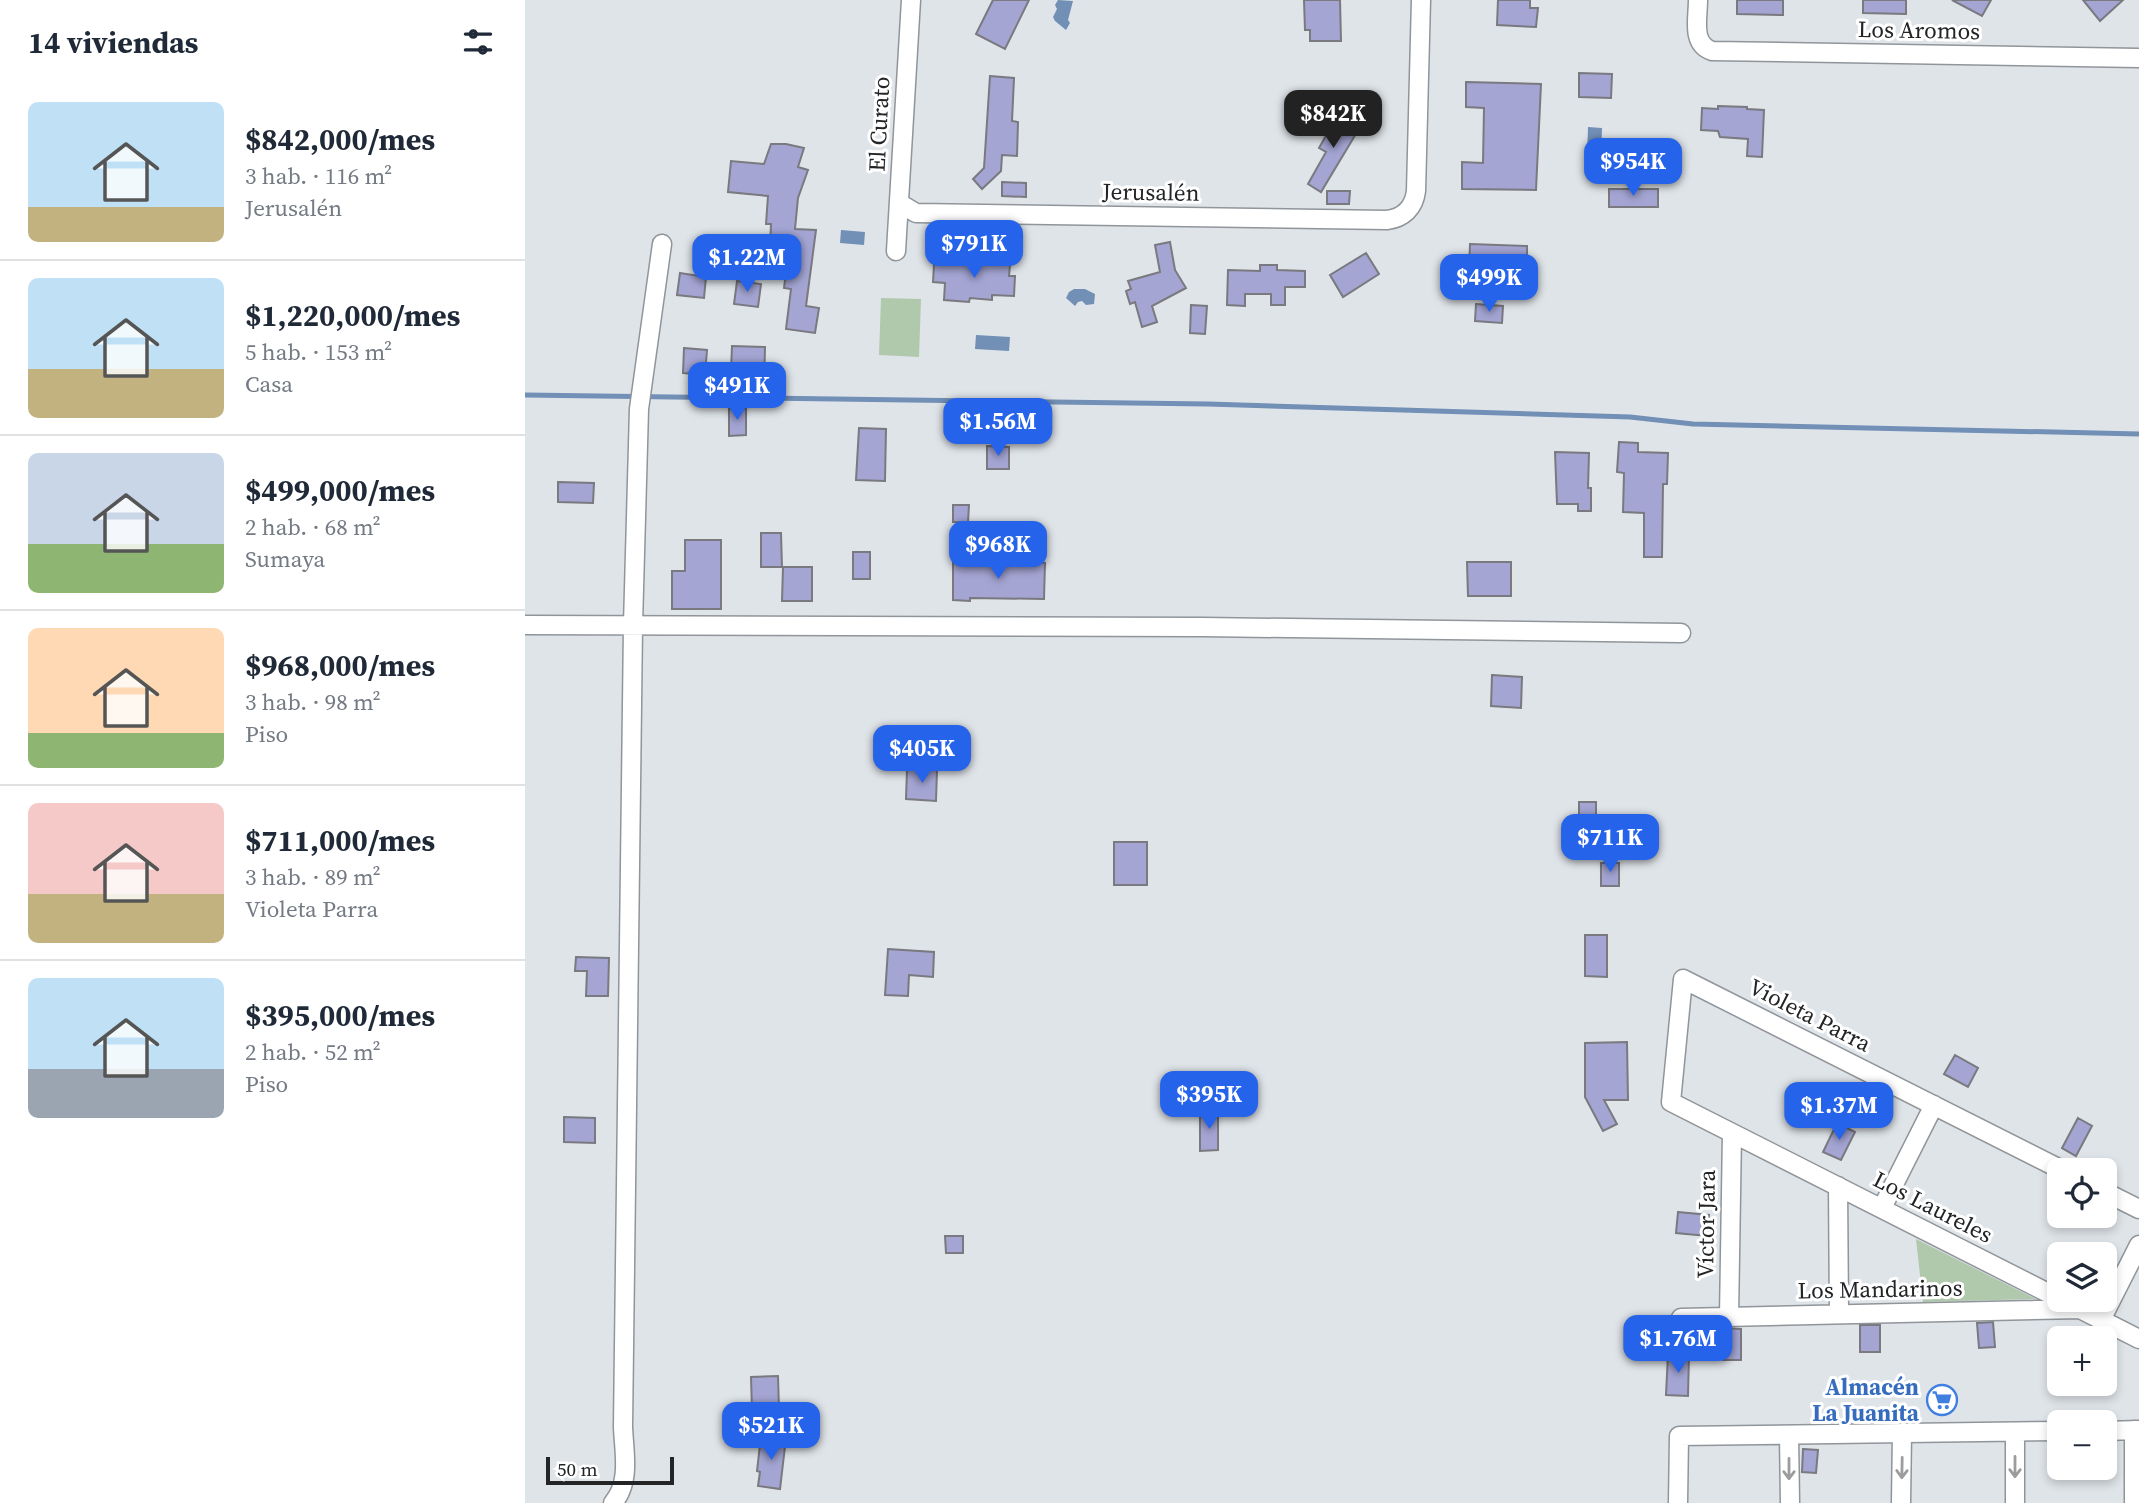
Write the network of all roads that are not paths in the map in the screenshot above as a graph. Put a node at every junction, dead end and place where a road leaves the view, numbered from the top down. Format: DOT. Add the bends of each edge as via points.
graph roads {
  1 [pos="911,0"];
  2 [pos="1421,0"];
  3 [pos="1698,0"];
  4 [pos="2139,58"];
  5 [pos="899,203"];
  6 [pos="662,244"];
  7 [pos="896,251"];
  8 [pos="525,625"];
  9 [pos="633,625"];
  10 [pos="1681,633"];
  11 [pos="1683,979"];
  12 [pos="1934,1105"];
  13 [pos="1732,1133"];
  14 [pos="2047,1162"];
  15 [pos="1838,1186"];
  16 [pos="2117,1198"];
  17 [pos="1882,1208"];
  18 [pos="2139,1209"];
  19 [pos="2139,1245"];
  20 [pos="2047,1292"];
  21 [pos="2047,1310"];
  22 [pos="2086,1312"];
  23 [pos="1839,1314"];
  24 [pos="1729,1317"];
  25 [pos="1681,1318"];
  26 [pos="2101,1320"];
  27 [pos="2139,1339"];
  28 [pos="2137,1430"];
  29 [pos="2047,1431"];
  30 [pos="2117,1431"];
  31 [pos="2015,1432"];
  32 [pos="1902,1433"];
  33 [pos="1789,1434"];
  34 [pos="613,1503"];
  35 [pos="1678,1503"];
  36 [pos="1790,1503"];
  37 [pos="1901,1503"];
  38 [pos="2015,1503"];
  39 [pos="2134,1503"];
  1 -- 5 [label="street, El Curato"];
  2 -- 5 [label="street, Jerusalén" via="1416,191 1404,214 1387,220 916,213"];
  3 -- 4 [label="street, Los Aromos" via="1700,45 1712,51"];
  5 -- 7 [label="street, El Curato"];
  6 -- 9 [label="street" via="639,409"];
  8 -- 9 [label="street"];
  9 -- 10 [label="street"];
  9 -- 34 [label="street" via="625,1479"];
  11 -- 12 [label="street, Violeta Parra"];
  11 -- 13 [label="street, Los Laureles" via="1671,1102"];
  12 -- 14 [label="street, Violeta Parra"];
  12 -- 17 [label="street"];
  13 -- 15 [label="street, Los Laureles"];
  13 -- 24 [label="street, Víctor Jara"];
  15 -- 17 [label="street, Los Laureles"];
  15 -- 23 [label="street"];
  16 -- 18 [label="street"];
  17 -- 20 [label="street, Los Laureles"];
  19 -- 26 [label="street"];
  21 -- 23 [label="street, Los Mandarinos"];
  22 -- 26 [label="street, Los Laureles"];
  23 -- 24 [label="street, Los Mandarinos"];
  24 -- 25 [label="street, Los Mandarinos"];
  26 -- 27 [label="street, Los Laureles"];
  28 -- 30 [label="street"];
  28 -- 39 [label="street"];
  29 -- 31 [label="street"];
  31 -- 32 [label="street"];
  31 -- 38 [label="street, one-way"];
  32 -- 33 [label="street"];
  32 -- 37 [label="street, one-way"];
  33 -- 35 [label="street" via="1679,1436"];
  33 -- 36 [label="street, one-way"];
}
